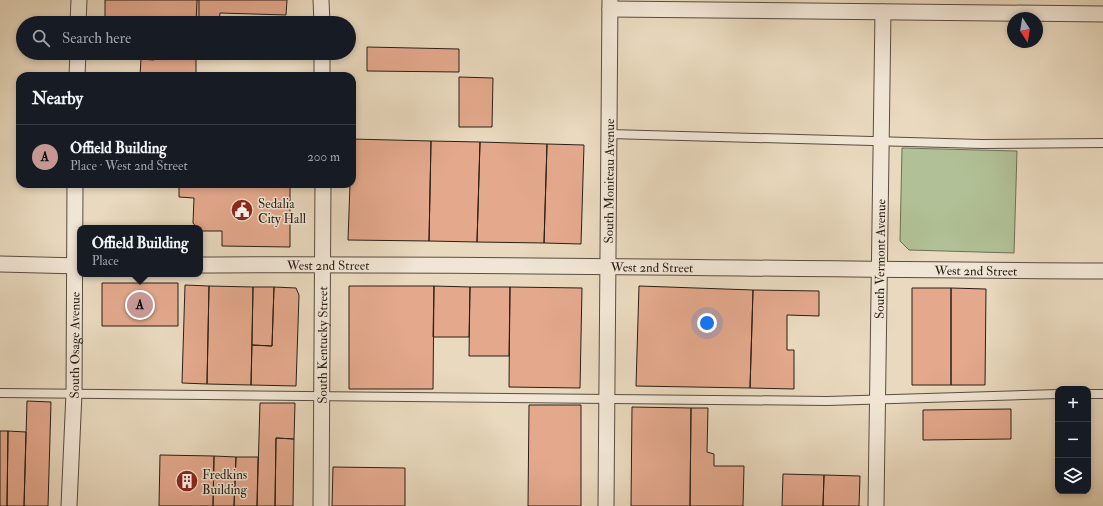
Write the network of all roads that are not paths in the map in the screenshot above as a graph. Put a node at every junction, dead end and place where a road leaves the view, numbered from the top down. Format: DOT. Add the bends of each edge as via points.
graph roads {
  1 [pos="79,0"];
  2 [pos="321,0"];
  3 [pos="610,5"];
  4 [pos="1022,6"];
  5 [pos="883,12"];
  6 [pos="1103,14"];
  7 [pos="78,16"];
  8 [pos="322,16"];
  9 [pos="78,60"];
  10 [pos="322,60"];
  11 [pos="77,72"];
  12 [pos="322,72"];
  13 [pos="609,134"];
  14 [pos="881,141"];
  15 [pos="1103,143"];
  16 [pos="75,188"];
  17 [pos="323,188"];
  18 [pos="0,264"];
  19 [pos="324,264"];
  20 [pos="203,265"];
  21 [pos="77,266"];
  22 [pos="608,267"];
  23 [pos="878,270"];
  24 [pos="1103,271"];
  25 [pos="0,393"];
  26 [pos="74,393"];
  27 [pos="1055,394"];
  28 [pos="1091,394"];
  29 [pos="1103,394"];
  30 [pos="322,396"];
  31 [pos="877,398"];
  32 [pos="607,399"];
  33 [pos="69,506"];
  34 [pos="320,506"];
  35 [pos="606,506"];
  36 [pos="876,506"];
  1 -- 7 [label="street"];
  2 -- 8 [label="street"];
  3 -- 5 [label="street"];
  3 -- 13 [label="street, South Moniteau Avenue"];
  4 -- 5 [label="street"];
  4 -- 6 [label="street"];
  5 -- 14 [label="street, South Vermont Avenue"];
  9 -- 11 [label="street"];
  10 -- 12 [label="street"];
  13 -- 14 [label="lane"];
  13 -- 22 [label="street, South Moniteau Avenue"];
  14 -- 15 [label="lane" via="982,144"];
  14 -- 23 [label="street, South Vermont Avenue"];
  16 -- 21 [label="street, South Osage Avenue"];
  17 -- 19 [label="street, South Kentucky Street"];
  18 -- 21 [label="street"];
  19 -- 20 [label="street, West 2nd Street"];
  19 -- 22 [label="street, West 2nd Street"];
  19 -- 30 [label="street, South Kentucky Street"];
  21 -- 26 [label="street, South Osage Avenue"];
  22 -- 23 [label="street, West 2nd Street"];
  22 -- 32 [label="street, South Moniteau Avenue"];
  23 -- 24 [label="street, West 2nd Street"];
  23 -- 31 [label="street, South Vermont Avenue"];
  25 -- 26 [label="lane"];
  26 -- 30 [label="lane"];
  26 -- 33 [label="street, South Osage Avenue"];
  27 -- 31 [label="lane"];
  28 -- 29 [label="lane"];
  30 -- 32 [label="lane"];
  30 -- 34 [label="street, South Kentucky Street"];
  31 -- 32 [label="lane" via="828,401"];
  31 -- 36 [label="street, South Vermont Avenue"];
  32 -- 35 [label="street, South Moniteau Avenue"];
}
